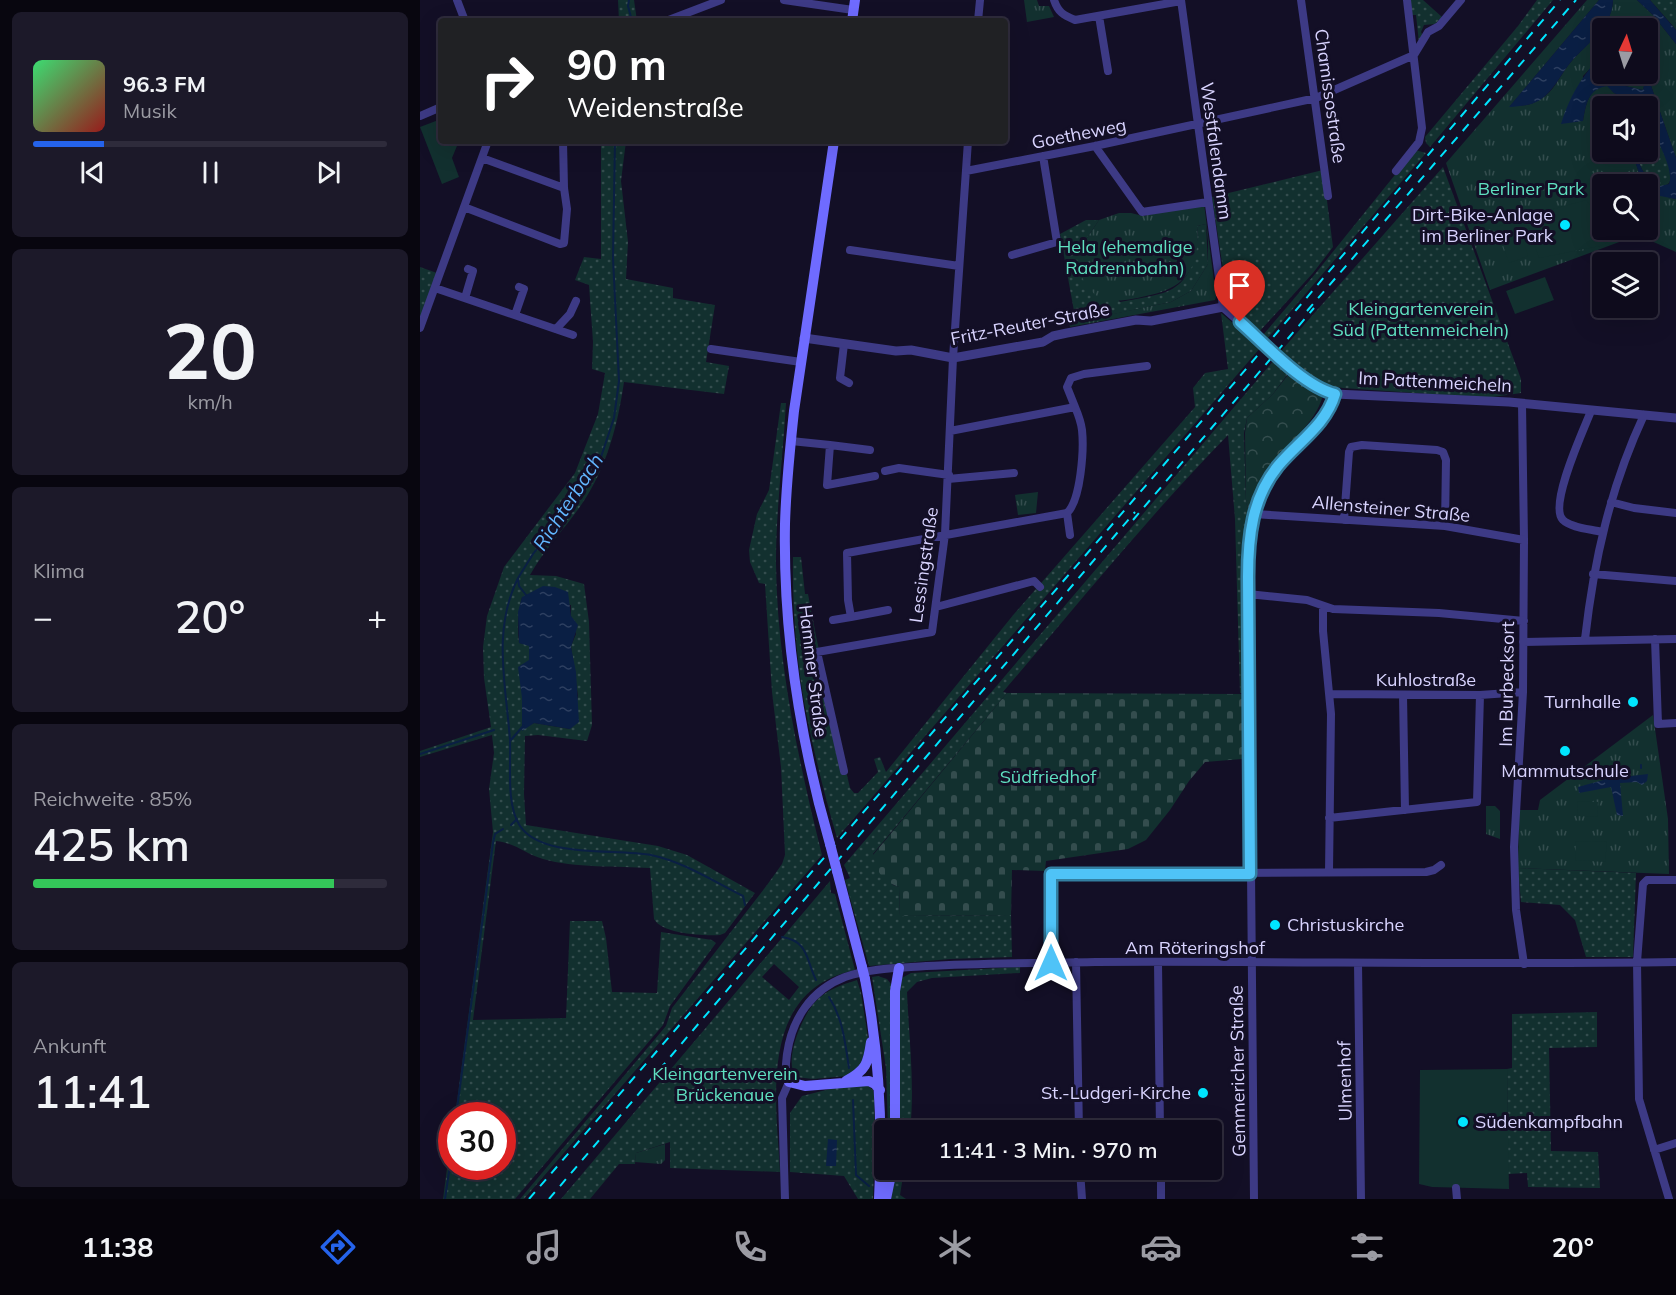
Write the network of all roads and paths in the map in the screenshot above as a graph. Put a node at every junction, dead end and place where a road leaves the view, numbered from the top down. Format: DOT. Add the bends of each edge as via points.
graph roads {
  1 [pos="457,0"];
  2 [pos="722,0"];
  3 [pos="784,0"];
  4 [pos="980,0"];
  5 [pos="1054,0"];
  6 [pos="1181,0"];
  7 [pos="1301,0"];
  8 [pos="1407,0"];
  9 [pos="1461,0"];
  10 [pos="853,10"];
  11 [pos="1099,16"];
  12 [pos="464,18"];
  13 [pos="674,18"];
  14 [pos="978,18"];
  15 [pos="1414,55"];
  16 [pos="1108,70"];
  17 [pos="1316,98"];
  18 [pos="438,108"];
  19 [pos="420,116"];
  20 [pos="1198,124"];
  21 [pos="487,144"];
  22 [pos="563,144"];
  23 [pos="834,144"];
  24 [pos="968,144"];
  25 [pos="1095,146"];
  26 [pos="1043,156"];
  27 [pos="482,158"];
  28 [pos="966,171"];
  29 [pos="1396,171"];
  30 [pos="564,188"];
  31 [pos="1328,196"];
  32 [pos="1208,202"];
  33 [pos="464,207"];
  34 [pos="850,250"];
  35 [pos="1012,255"];
  36 [pos="959,266"];
  37 [pos="474,271"];
  38 [pos="435,288"];
  39 [pos="524,289"];
  40 [pos="465,298"];
  41 [pos="576,301"];
  42 [pos="1223,307"];
  43 [pos="515,315"];
  44 [pos="420,328"];
  45 [pos="555,329"];
  46 [pos="573,335"];
  47 [pos="804,338"];
  48 [pos="844,344"];
  49 [pos="711,349"];
  50 [pos="953,358"];
  51 [pos="801,362"];
  52 [pos="1147,366"];
  53 [pos="849,383"];
  54 [pos="1335,394"];
  55 [pos="1522,404"];
  56 [pos="1075,407"];
  57 [pos="1591,411"];
  58 [pos="1644,415"];
  59 [pos="1676,418"];
  60 [pos="950,431"];
  61 [pos="791,441"];
  62 [pos="830,445"];
  63 [pos="870,450"];
  64 [pos="885,471"];
  65 [pos="1014,473"];
  66 [pos="875,476"];
  67 [pos="949,477"];
  68 [pos="1611,502"];
  69 [pos="1067,513"];
  70 [pos="1676,513"];
  71 [pos="1254,514"];
  72 [pos="1344,520"];
  73 [pos="1445,526"];
  74 [pos="1602,532"];
  75 [pos="945,534"];
  76 [pos="1070,535"];
  77 [pos="1524,540"];
  78 [pos="1593,574"];
  79 [pos="1676,581"];
  80 [pos="1040,587"];
  81 [pos="1248,594"];
  82 [pos="1323,606"];
  83 [pos="936,608"];
  84 [pos="888,610"];
  85 [pos="851,617"];
  86 [pos="833,620"];
  87 [pos="1524,621"];
  88 [pos="1585,639"];
  89 [pos="1655,639"];
  90 [pos="1676,639"];
  91 [pos="1523,642"];
  92 [pos="1523,692"];
  93 [pos="1330,694"];
  94 [pos="1403,695"];
  95 [pos="1480,695"];
  96 [pos="1676,723"];
  97 [pos="844,771"];
  98 [pos="1405,810"];
  99 [pos="1329,818"];
  100 [pos="1441,865"];
  101 [pos="1329,872"];
  102 [pos="1250,874"];
  103 [pos="1676,880"];
  104 [pos="1076,962"];
  105 [pos="1158,962"];
  106 [pos="1637,962"];
  107 [pos="1676,962"];
  108 [pos="1051,963"];
  109 [pos="1252,963"];
  110 [pos="1358,963"];
  111 [pos="1524,964"];
  112 [pos="899,968"];
  113 [pos="874,1027"];
  114 [pos="789,1082"];
  115 [pos="843,1082"];
  116 [pos="880,1090"];
  117 [pos="895,1120"];
  118 [pos="1079,1120"];
  119 [pos="1160,1120"];
  120 [pos="1676,1143"];
  121 [pos="1654,1150"];
  122 [pos="890,1180"];
  123 [pos="1081,1180"];
  124 [pos="1161,1180"];
  125 [pos="1456,1188"];
  126 [pos="785,1199"];
  127 [pos="879,1199"];
  128 [pos="886,1199"];
  129 [pos="1082,1199"];
  130 [pos="1161,1199"];
  131 [pos="1254,1199"];
  132 [pos="1361,1199"];
  133 [pos="1457,1199"];
  134 [pos="1669,1199"];
  1 -- 12 [label="street"];
  2 -- 13 [label="street"];
  3 -- 10 [label="street"];
  4 -- 14 [label="street"];
  5 -- 11 [label="street" via="1064,16 1075,20"];
  6 -- 11 [label="street"];
  6 -- 20 [label="street, Westfalendamm"];
  7 -- 17 [label="street, Chamissostraße"];
  8 -- 15 [label="street"];
  9 -- 15 [label="street" via="1439,26 1428,32"];
  11 -- 16 [label="street"];
  15 -- 17 [label="street, Goetheweg"];
  15 -- 29 [label="street" via="1422,128 1419,142"];
  17 -- 20 [label="street, Goetheweg"];
  17 -- 31 [label="street, Chamissostraße"];
  18 -- 19 [label="street"];
  20 -- 25 [label="street, Goetheweg"];
  20 -- 32 [label="street, Westfalendamm"];
  21 -- 27 [label="street"];
  22 -- 30 [label="street"];
  23 -- 47 [label="main road, Hammer Straße"];
  24 -- 28 [label="street, Lessingstraße"];
  25 -- 26 [label="street, Goetheweg"];
  25 -- 32 [label="street" via="1142,212"];
  26 -- 28 [label="street, Goetheweg"];
  26 -- 35 [label="street" via="1058,242"];
  27 -- 30 [label="street"];
  27 -- 33 [label="street"];
  28 -- 36 [label="street, Lessingstraße"];
  30 -- 33 [label="street" via="566,238 560,244"];
  32 -- 42 [label="street, Westfalendamm"];
  33 -- 38 [label="street"];
  34 -- 36 [label="street"];
  36 -- 50 [label="street, Lessingstraße"];
  37 -- 40 [label="street"];
  38 -- 40 [label="street"];
  38 -- 44 [label="street"];
  39 -- 43 [label="street"];
  40 -- 43 [label="street"];
  41 -- 45 [label="street"];
  42 -- 50 [label="street, Fritz-Reuter-Straße" via="1107,325 1053,336 1043,342"];
  42 -- 54 [label="street, Im Pattenmeicheln" via="1309,383"];
  43 -- 45 [label="street"];
  45 -- 46 [label="street"];
  47 -- 48 [label="street, Fritz-Reuter-Straße"];
  47 -- 51 [label="main road, Hammer Straße"];
  48 -- 50 [label="street, Fritz-Reuter-Straße"];
  48 -- 53 [label="street" via="840,378"];
  49 -- 51 [label="street"];
  50 -- 60 [label="street, Lessingstraße"];
  51 -- 61 [label="main road, Hammer Straße"];
  52 -- 56 [label="street" via="1071,378 1067,387"];
  54 -- 55 [label="street, Im Pattenmeicheln"];
  54 -- 71 [label="street, Gemmericher Straße" via="1323,419 1277,467"];
  55 -- 57 [label="street, Im Pattenmeicheln"];
  55 -- 77 [label="street, Im Burbecksort"];
  56 -- 60 [label="street"];
  56 -- 69 [label="street" via="1082,430 1082,448 1076,495"];
  57 -- 58 [label="street, Im Pattenmeicheln"];
  57 -- 74 [label="street" via="1565,480 1558,513 1568,523"];
  58 -- 59 [label="street, Im Pattenmeicheln"];
  58 -- 68 [label="street"];
  60 -- 67 [label="street, Lessingstraße"];
  61 -- 62 [label="street"];
  61 -- 113 [label="main road, Hammer Straße, bridge" via="785,521 787,618 798,714"];
  62 -- 63 [label="street"];
  62 -- 66 [label="street" via="827,485"];
  64 -- 67 [label="street" via="899,468"];
  65 -- 67 [label="street"];
  67 -- 75 [label="street, Lessingstraße"];
  68 -- 70 [label="street"];
  68 -- 74 [label="street"];
  69 -- 75 [label="street"];
  69 -- 76 [label="street"];
  71 -- 72 [label="street, Allensteiner Straße"];
  71 -- 81 [label="street, Gemmericher Straße" via="1248,542"];
  72 -- 73 [label="street, Allensteiner Straße"];
  72 -- 73 [label="street" via="1349,452 1362,445 1443,452"];
  73 -- 77 [label="street, Allensteiner Straße"];
  74 -- 78 [label="street"];
  75 -- 83 [label="street, Lessingstraße"];
  75 -- 85 [label="street" via="847,553"];
  77 -- 87 [label="street, Im Burbecksort"];
  78 -- 79 [label="street"];
  78 -- 88 [label="street"];
  80 -- 83 [label="street" via="1034,581"];
  81 -- 82 [label="street" via="1307,600"];
  81 -- 102 [label="street, Gemmericher Straße"];
  82 -- 87 [label="street"];
  82 -- 93 [label="street"];
  83 -- 97 [label="street, Lessingstraße" via="932,632 817,652"];
  84 -- 85 [label="street"];
  85 -- 86 [label="street"];
  87 -- 91 [label="street, Im Burbecksort"];
  88 -- 89 [label="street"];
  88 -- 91 [label="street"];
  89 -- 90 [label="street"];
  89 -- 96 [label="street" via="1658,724"];
  91 -- 92 [label="street, Im Burbecksort"];
  92 -- 95 [label="street, Kuhlostraße"];
  92 -- 111 [label="street, Im Burbecksort" via="1514,847 1516,910"];
  93 -- 94 [label="street, Kuhlostraße"];
  93 -- 99 [label="street"];
  94 -- 95 [label="street, Kuhlostraße"];
  94 -- 98 [label="street"];
  95 -- 98 [label="street" via="1478,801"];
  98 -- 99 [label="street"];
  99 -- 101 [label="street"];
  100 -- 101 [label="street" via="1426,872"];
  101 -- 102 [label="street"];
  102 -- 108 [label="street" via="1051,874"];
  102 -- 109 [label="street, Gemmericher Straße"];
  103 -- 106 [label="street" via="1647,880 1642,886"];
  104 -- 105 [label="street, Am Röteringshof"];
  104 -- 108 [label="street, Am Röteringshof"];
  104 -- 118 [label="street"];
  105 -- 109 [label="street, Am Röteringshof"];
  105 -- 119 [label="street"];
  106 -- 107 [label="street, Am Röteringshof"];
  106 -- 111 [label="street, Am Röteringshof"];
  106 -- 121 [label="street" via="1639,1099"];
  108 -- 112 [label="street, Am Röteringshof"];
  109 -- 110 [label="street, Am Röteringshof"];
  109 -- 131 [label="street, Gemmericher Straße"];
  110 -- 111 [label="street, Am Röteringshof"];
  110 -- 132 [label="street, Ulmenhof"];
  112 -- 114 [label="street, Am Röteringshof" via="846,977 815,995 791,1036 786,1064"];
  112 -- 117 [label="main road" via="895,991"];
  113 -- 115 [label="main road" via="861,1073"];
  113 -- 116 [label="main road, Hammer Straße"];
  114 -- 115 [label="main road" via="805,1086"];
  114 -- 126 [label="street, Am Röteringshof" via="782,1098"];
  115 -- 116 [label="main road" via="869,1081"];
  116 -- 127 [label="main road, Hammer Straße"];
  120 -- 121 [label="street"];
  121 -- 134 [label="street"];
  122 -- 128 [label="main road"];
  123 -- 129 [label="street"];
  124 -- 130 [label="street"];
  125 -- 133 [label="street"];
}
